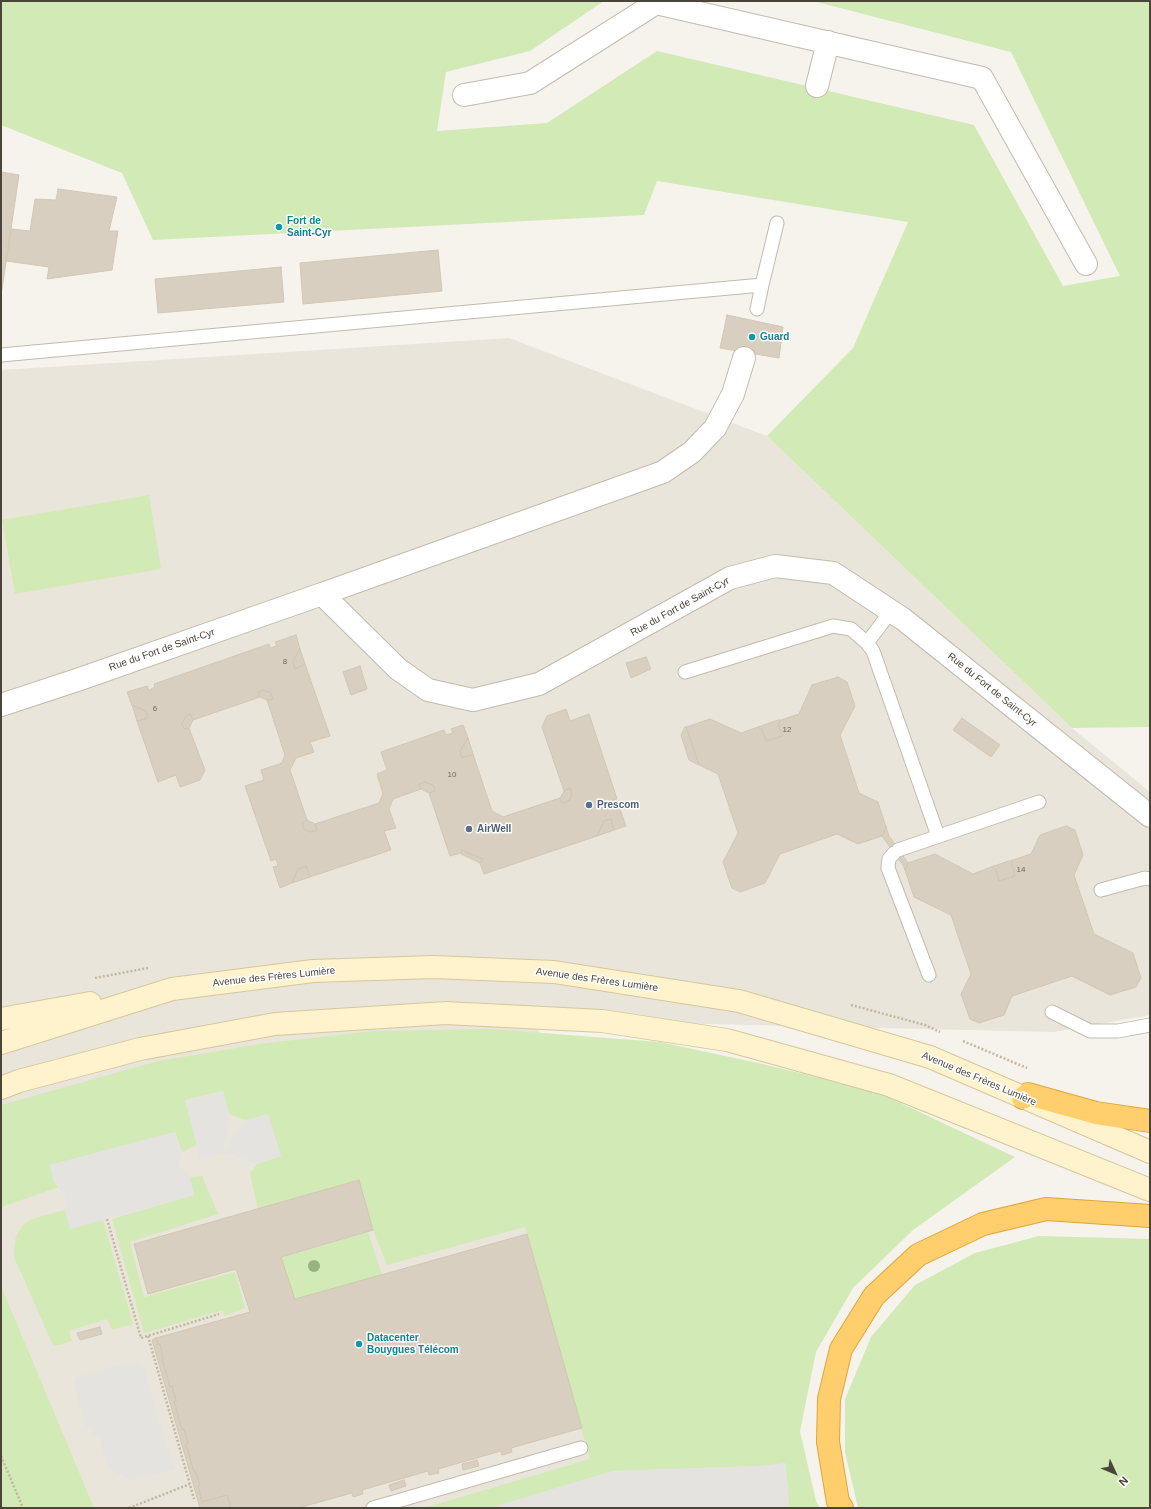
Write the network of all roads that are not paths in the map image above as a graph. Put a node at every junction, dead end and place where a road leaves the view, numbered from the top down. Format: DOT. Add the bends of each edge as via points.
graph roads {
  1 [pos="828,42"];
  2 [pos="817,86"];
  3 [pos="464,95"];
  4 [pos="777,223"];
  5 [pos="1086,264"];
  6 [pos="762,285"];
  7 [pos="757,309"];
  8 [pos="1,355"];
  9 [pos="744,358"];
  10 [pos="322,594"];
  11 [pos="891,611"];
  12 [pos="867,643"];
  13 [pos="686,672"];
  14 [pos="1,705"];
  15 [pos="1039,802"];
  16 [pos="1150,816"];
  17 [pos="938,836"];
  18 [pos="1150,879"];
  19 [pos="1101,890"];
  20 [pos="929,975"];
  21 [pos="172,989"];
  22 [pos="1052,1012"];
  23 [pos="1,1019"];
  24 [pos="1150,1025"];
  25 [pos="23,1036"];
  26 [pos="1,1043"];
  27 [pos="1,1057"];
  28 [pos="1,1088"];
  29 [pos="1023,1098"];
  30 [pos="1150,1121"];
  31 [pos="1150,1152"];
  32 [pos="1150,1190"];
  33 [pos="1150,1216"];
  34 [pos="581,1448"];
  35 [pos="373,1508"];
  36 [pos="842,1508"];
  1 -- 2 [label="street"];
  1 -- 3 [label="street" via="656,3 530,83"];
  1 -- 5 [label="street" via="982,78"];
  4 -- 6 [label="lane"];
  6 -- 7 [label="lane"];
  6 -- 8 [label="lane"];
  9 -- 10 [label="street, Rue du Fort de Saint-Cyr" via="733,394 715,428 692,452 663,472"];
  10 -- 11 [label="street, Rue du Fort de Saint-Cyr" via="398,669 428,690 473,700 539,684 730,578 775,566 833,573"];
  10 -- 14 [label="street, Rue du Fort de Saint-Cyr"];
  11 -- 12 [label="lane"];
  11 -- 16 [label="street, Rue du Fort de Saint-Cyr"];
  12 -- 13 [label="lane" via="851,629 833,626"];
  12 -- 17 [label="lane" via="873,651"];
  15 -- 17 [label="lane"];
  17 -- 20 [label="lane" via="896,851 889,858 888,868"];
  18 -- 19 [label="lane" via="1145,878"];
  21 -- 23 [label="main road"];
  21 -- 25 [label="main road, Avenue des Frères Lumière"];
  21 -- 29 [label="main road, Avenue des Frères Lumière" via="313,971 434,967 554,972 739,1001 930,1056"];
  22 -- 24 [label="lane" via="1090,1031 1118,1031"];
  25 -- 26 [label="main road, Avenue des Frères Lumière"];
  25 -- 27 [label="main road" via="17,1051"];
  28 -- 32 [label="main road" via="140,1049 275,1024 446,1012 602,1021 727,1040 889,1085"];
  29 -- 30 [label="highway" via="1028,1094 1096,1113"];
  29 -- 31 [label="main road, Avenue des Frères Lumière"];
  33 -- 36 [label="highway" via="1046,1209 983,1224 918,1255 874,1296 841,1349 829,1399 828,1442 838,1502"];
  34 -- 35 [label="lane"];
}
